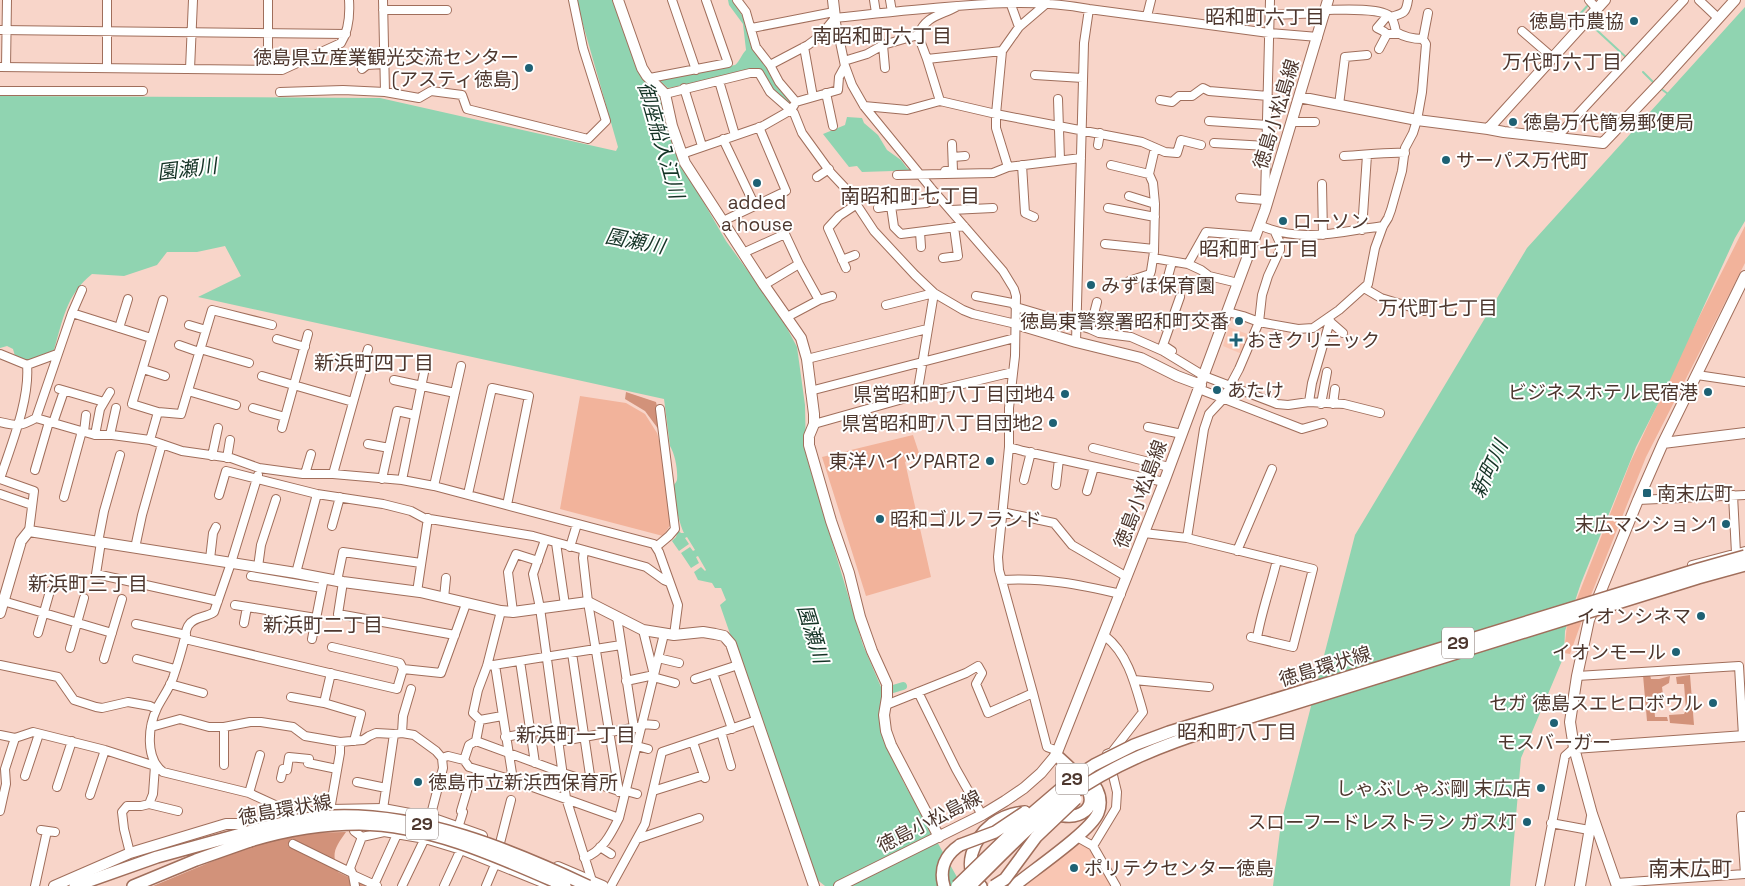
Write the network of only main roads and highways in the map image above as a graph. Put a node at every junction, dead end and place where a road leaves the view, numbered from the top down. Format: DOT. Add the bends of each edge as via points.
graph roads {
  1 [pos="1741,554"];
  2 [pos="1745,565"];
  3 [pos="1146,753"];
  4 [pos="1071,780"];
  5 [pos="249,836"];
  6 [pos="590,883"];
  7 [pos="75,886"];
  8 [pos="133,886"];
  9 [pos="565,886"];
  10 [pos="944,886"];
  11 [pos="957,886"];
  12 [pos="970,886"];
  13 [pos="981,886"];
  14 [pos="994,886"];
  15 [pos="1014,886"];
  1 -- 4 [label="main road, 徳島環状線 / 29, bridge" via="1170,732 1120,752"];
  2 -- 3 [label="main road, 徳島環状線 / 29, bridge" via="1219,727"];
  3 -- 12 [label="main road, 徳島環状線 / 29, bridge" via="1109,770 1065,799"];
  3 -- 14 [label="main road, bridge" via="1069,804 1036,837 1005,879"];
  4 -- 10 [label="main road, bridge" via="1009,824 954,849 942,867"];
  4 -- 11 [label="main road, 徳島環状線 / 29, bridge"];
  5 -- 6 [label="main road, 徳島環状線 / 29, bridge" via="290,822 331,816 408,821 475,840"];
  5 -- 7 [label="main road, 徳島環状線 / 29" via="157,857"];
  5 -- 8 [label="main road, 徳島環状線 / 29"];
  5 -- 9 [label="main road, 徳島環状線 / 29, bridge" via="324,826 360,824 390,827 457,843"];
  13 -- 15 [label="main road, bridge" via="970,871 969,862 985,830 998,820 1020,813 1038,812 1076,816 1086,810 1091,801 1087,788 1057,753 1097,788 1101,803 1098,813 1091,824"];
}
